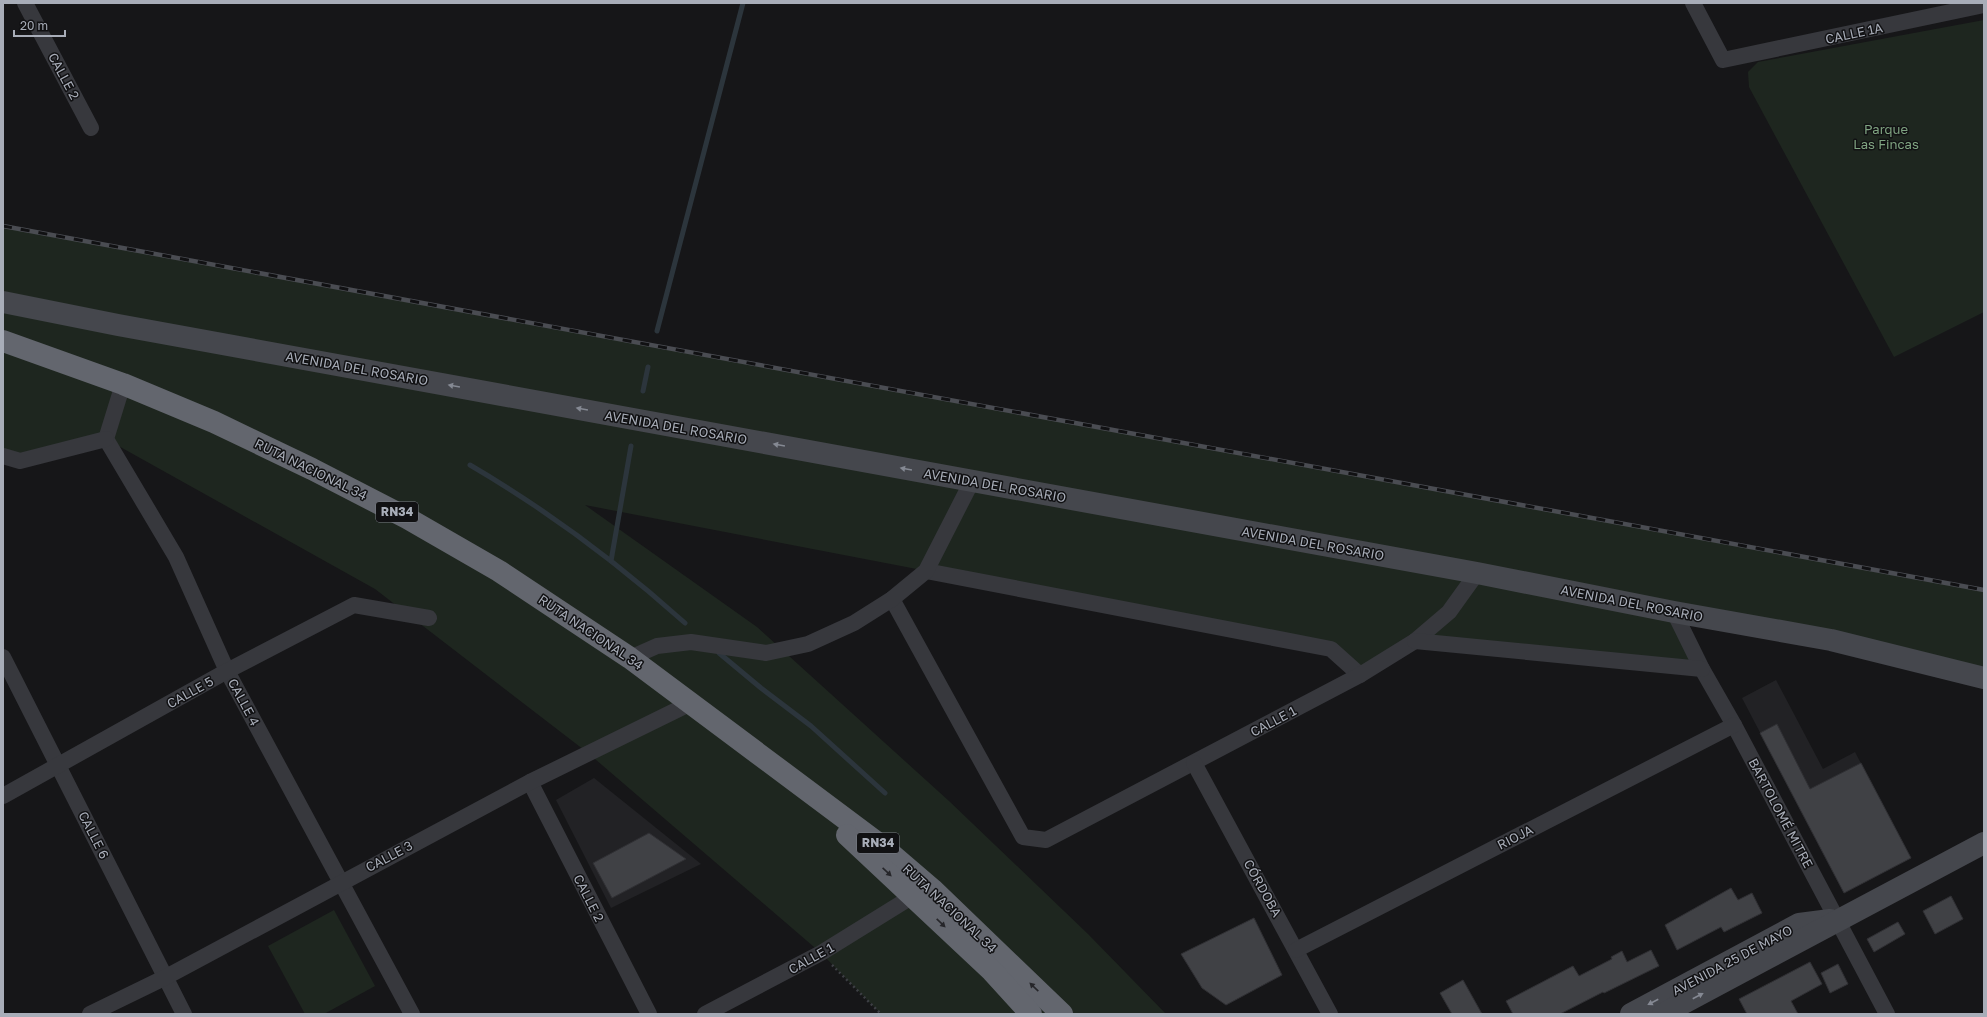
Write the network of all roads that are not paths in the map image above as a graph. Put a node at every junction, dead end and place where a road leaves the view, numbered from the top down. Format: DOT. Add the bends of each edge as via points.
graph roads {
  1 [pos="25,3"];
  2 [pos="1693,3"];
  3 [pos="1984,5"];
  4 [pos="91,128"];
  5 [pos="3,302"];
  6 [pos="3,341"];
  7 [pos="123,384"];
  8 [pos="106,439"];
  9 [pos="3,456"];
  10 [pos="972,480"];
  11 [pos="926,571"];
  12 [pos="1477,573"];
  13 [pos="892,599"];
  14 [pos="1674,612"];
  15 [pos="429,618"];
  16 [pos="1415,641"];
  17 [pos="3,657"];
  18 [pos="630,658"];
  19 [pos="1702,669"];
  20 [pos="227,671"];
  21 [pos="1360,675"];
  22 [pos="1984,678"];
  23 [pos="691,703"];
  24 [pos="1734,725"];
  25 [pos="755,750"];
  26 [pos="1194,763"];
  27 [pos="59,765"];
  28 [pos="530,782"];
  29 [pos="3,796"];
  30 [pos="1984,843"];
  31 [pos="341,882"];
  32 [pos="913,896"];
  33 [pos="1837,919"];
  34 [pos="1296,950"];
  35 [pos="166,977"];
  36 [pos="90,1014"];
  37 [pos="184,1014"];
  38 [pos="412,1014"];
  39 [pos="649,1014"];
  40 [pos="706,1014"];
  41 [pos="1031,1014"];
  42 [pos="1062,1014"];
  43 [pos="1330,1014"];
  44 [pos="1631,1014"];
  45 [pos="1663,1014"];
  46 [pos="1887,1014"];
  1 -- 4 [label="street, CALLE 2"];
  2 -- 3 [label="street, CALLE 1A" via="1723,60"];
  10 -- 5 [label="main road, AVENIDA DEL ROSARIO, one-way"];
  6 -- 7 [label="highway, RUTA NACIONAL 34 / RN34"];
  7 -- 8 [label="street"];
  7 -- 18 [label="highway, RUTA NACIONAL 34 / RN34" via="214,422 407,518 499,571"];
  8 -- 9 [label="street" via="20,461"];
  8 -- 20 [label="street, CALLE 4" via="176,557"];
  10 -- 11 [label="street"];
  10 -- 12 [label="main road, AVENIDA DEL ROSARIO"];
  11 -- 13 [label="street"];
  11 -- 21 [label="street" via="1331,649"];
  12 -- 14 [label="main road, AVENIDA DEL ROSARIO"];
  12 -- 16 [label="street, CALLE 1" via="1449,612"];
  13 -- 18 [label="street" via="854,623 808,644 766,652 691,642 657,646"];
  13 -- 26 [label="street, CALLE 1" via="1023,837 1046,840"];
  14 -- 19 [label="street, BARTOLOMÉ MITRE"];
  14 -- 22 [label="main road, AVENIDA DEL ROSARIO" via="1831,640"];
  15 -- 20 [label="street, CALLE 5" via="354,605"];
  16 -- 19 [label="street"];
  16 -- 21 [label="street, CALLE 1"];
  17 -- 27 [label="street, CALLE 6"];
  18 -- 23 [label="highway, RUTA NACIONAL 34 / RN34"];
  19 -- 24 [label="street, BARTOLOMÉ MITRE"];
  20 -- 27 [label="street, CALLE 5"];
  20 -- 31 [label="street, CALLE 4"];
  21 -- 26 [label="street, CALLE 1"];
  23 -- 25 [label="highway, RUTA NACIONAL 34 / RN34"];
  23 -- 28 [label="street, CALLE 3"];
  24 -- 33 [label="street, BARTOLOMÉ MITRE"];
  24 -- 34 [label="street, RIOJA"];
  25 -- 32 [label="highway, RUTA NACIONAL 34 / RN34, one-way"];
  42 -- 25 [label="highway, RUTA NACIONAL 34 / RN34, one-way" via="932,888"];
  26 -- 34 [label="street, CÓRDOBA"];
  27 -- 29 [label="street, CALLE 5"];
  27 -- 35 [label="street, CALLE 6"];
  28 -- 31 [label="street, CALLE 3"];
  28 -- 39 [label="street, CALLE 2"];
  30 -- 33 [label="main road, AVENIDA 25 DE MAYO"];
  31 -- 35 [label="street, CALLE 3"];
  31 -- 38 [label="street, CALLE 4"];
  32 -- 40 [label="street, CALLE 1" via="821,953"];
  32 -- 41 [label="highway, RUTA NACIONAL 34 / RN34, one-way" via="992,972"];
  33 -- 44 [label="main road, AVENIDA 25 DE MAYO, one-way" via="1799,924"];
  45 -- 33 [label="main road, AVENIDA 25 DE MAYO, one-way"];
  33 -- 46 [label="street, BARTOLOMÉ MITRE"];
  34 -- 43 [label="street, CÓRDOBA"];
  35 -- 36 [label="street, CALLE 3"];
  35 -- 37 [label="street, CALLE 6"];
}
